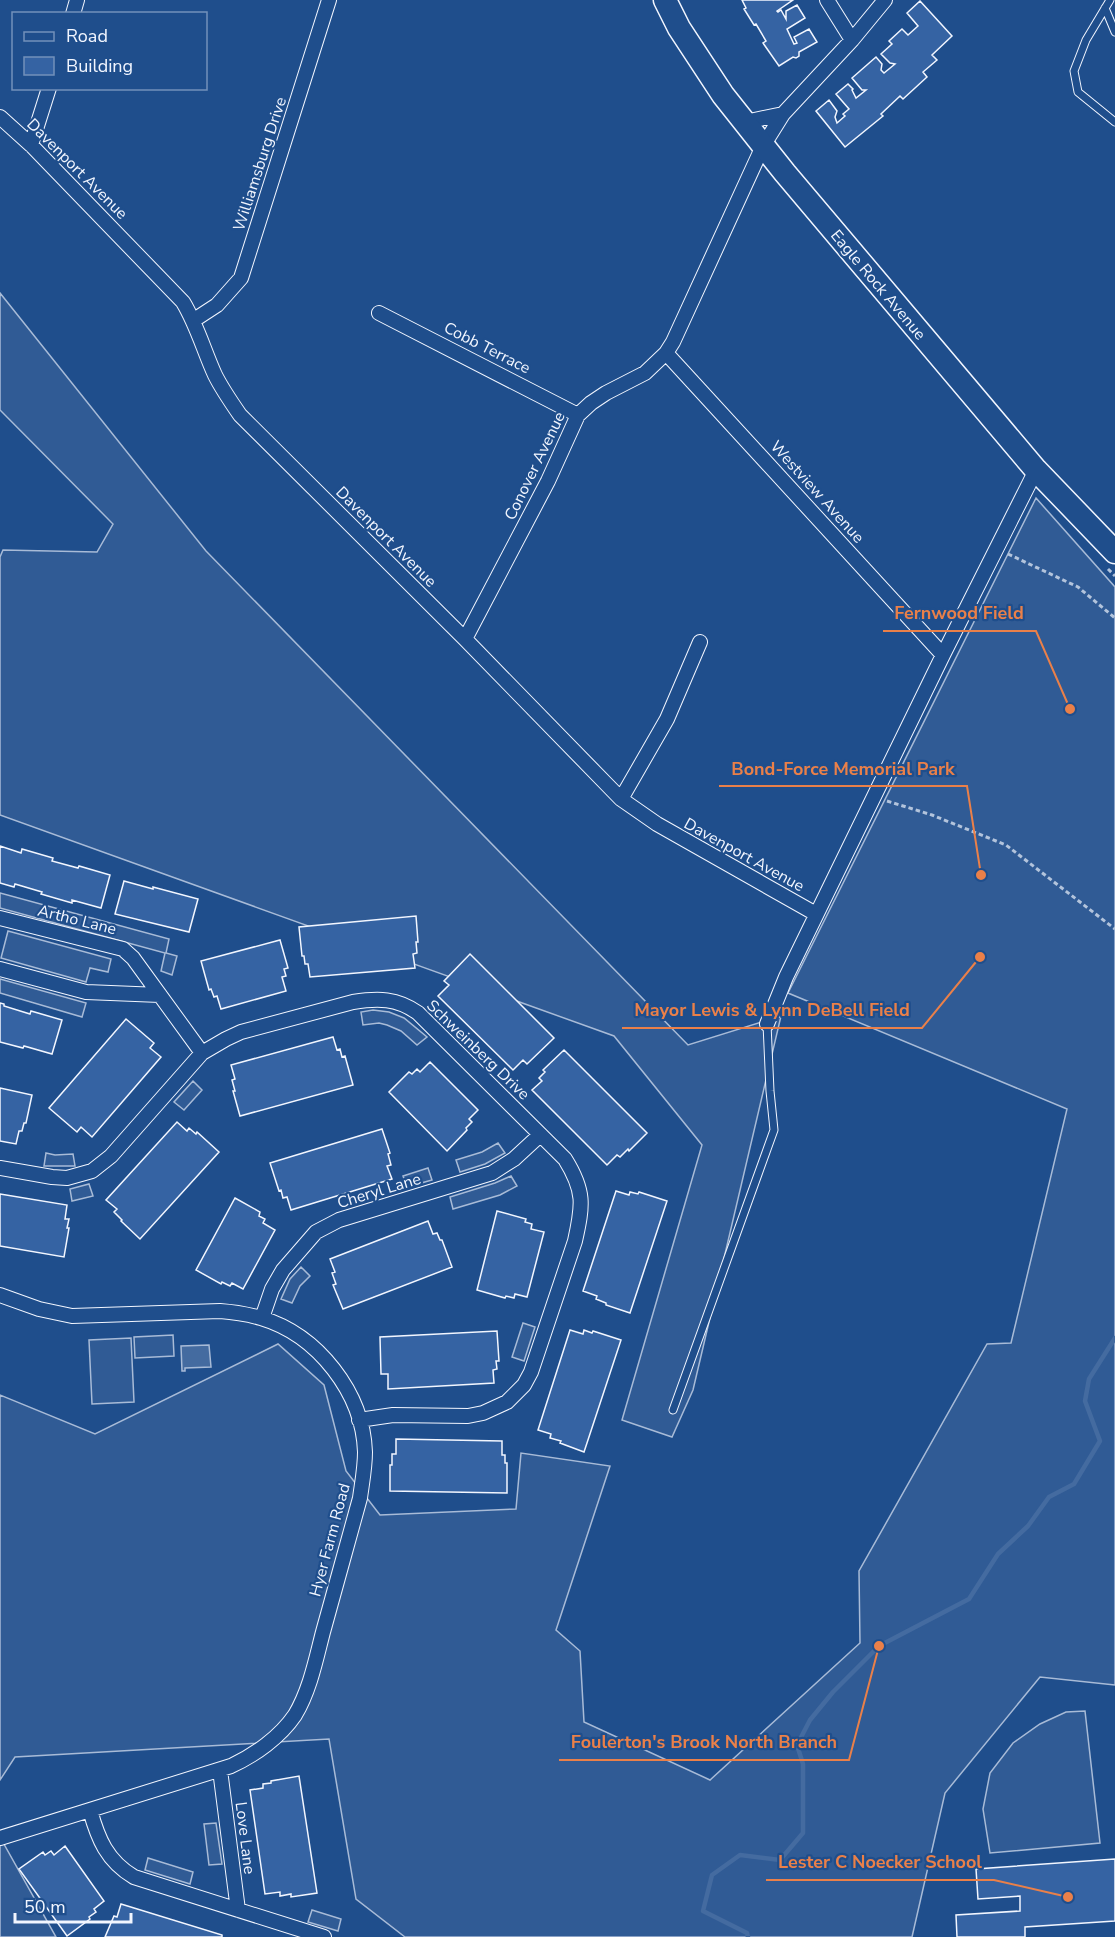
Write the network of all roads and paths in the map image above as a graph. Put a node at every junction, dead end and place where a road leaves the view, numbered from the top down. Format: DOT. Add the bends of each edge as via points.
graph roads {
  1 [pos="329,0"];
  2 [pos="665,0"];
  3 [pos="827,0"];
  4 [pos="885,0"];
  5 [pos="1110,0"];
  6 [pos="1105,8"];
  7 [pos="1115,32"];
  8 [pos="852,40"];
  9 [pos="48,90"];
  10 [pos="783,114"];
  11 [pos="0,117"];
  12 [pos="745,122"];
  13 [pos="1115,122"];
  14 [pos="31,145"];
  15 [pos="763,146"];
  16 [pos="379,313"];
  17 [pos="194,320"];
  18 [pos="666,353"];
  19 [pos="578,415"];
  20 [pos="1036,471"];
  21 [pos="1001,551"];
  22 [pos="1108,557"];
  23 [pos="1115,576"];
  24 [pos="1115,618"];
  25 [pos="465,639"];
  26 [pos="700,642"];
  27 [pos="942,655"];
  28 [pos="621,799"];
  29 [pos="879,799"];
  30 [pos="816,914"];
  31 [pos="0,918"];
  32 [pos="1115,930"];
  33 [pos="0,969"];
  34 [pos="160,995"];
  35 [pos="767,1024"];
  36 [pos="202,1053"];
  37 [pos="540,1135"];
  38 [pos="0,1168"];
  39 [pos="0,1295"];
  40 [pos="262,1318"];
  41 [pos="674,1410"];
  42 [pos="359,1420"];
  43 [pos="220,1770"];
  44 [pos="90,1810"];
  45 [pos="0,1838"];
  46 [pos="238,1910"];
  47 [pos="324,1937"];
  1 -- 17 [label="street, Williamsburg Drive" via="241,278 217,305"];
  2 -- 12 [label="main road, Eagle Rock Avenue" via="679,28"];
  3 -- 8 [label="street"];
  4 -- 8 [label="street, Conover Avenue"];
  5 -- 6 [label="lane"];
  6 -- 7 [label="lane"];
  6 -- 13 [label="lane" via="1074,71 1078,92"];
  8 -- 10 [label="street, Conover Avenue"];
  9 -- 14 [label="street"];
  10 -- 12 [label="street"];
  10 -- 15 [label="street, Conover Avenue"];
  11 -- 14 [label="street, Davenport Avenue"];
  12 -- 15 [label="main road, Eagle Rock Avenue"];
  14 -- 17 [label="street, Davenport Avenue" via="170,286"];
  15 -- 18 [label="street, Conover Avenue"];
  15 -- 20 [label="main road, Eagle Rock Avenue"];
  16 -- 19 [label="street, Cobb Terrace"];
  17 -- 25 [label="street, Davenport Avenue" via="215,374 240,415"];
  18 -- 19 [label="street, Conover Avenue" via="645,373 606,393"];
  18 -- 27 [label="street, Westview Avenue"];
  19 -- 25 [label="street, Conover Avenue"];
  20 -- 22 [label="main road, Eagle Rock Avenue"];
  20 -- 27 [label="street"];
  21 -- 24 [label="path" via="1078,587"];
  22 -- 23 [label="path"];
  25 -- 28 [label="street, Davenport Avenue"];
  26 -- 28 [label="street" via="668,719"];
  27 -- 30 [label="street"];
  28 -- 30 [label="street, Davenport Avenue" via="657,824"];
  29 -- 32 [label="path" via="932,815 1006,845"];
  30 -- 35 [label="street"];
  31 -- 34 [label="street, Artho Lane" via="123,949"];
  33 -- 34 [label="street" via="86,992"];
  34 -- 36 [label="street, Artho Lane"];
  35 -- 41 [label="lane" via="774,1131"];
  36 -- 37 [label="street, Schweinberg Drive" via="255,1028 353,1002 396,1001 429,1023"];
  36 -- 38 [label="street, Schweinberg Drive" via="111,1156 92,1171 52,1178"];
  37 -- 40 [label="street, Cheryl Lane" via="492,1173 339,1220 316,1232 276,1281"];
  37 -- 42 [label="street, Schweinberg Drive" via="574,1173 581,1208 575,1241 524,1385 507,1402 483,1413 393,1415"];
  39 -- 40 [label="street, Hyer Farm Road" via="72,1316 220,1311"];
  40 -- 42 [label="street, Hyer Farm Road" via="296,1335 321,1355 346,1388"];
  42 -- 43 [label="street, Hyer Farm Road" via="365,1452 360,1498 307,1689 295,1715 275,1736 253,1754"];
  43 -- 44 [label="street, Hyer Farm Road"];
  43 -- 46 [label="street, Love Lane"];
  44 -- 45 [label="street, Hyer Farm Road"];
  44 -- 46 [label="street" via="100,1841 122,1870"];
  46 -- 47 [label="street"];
}
